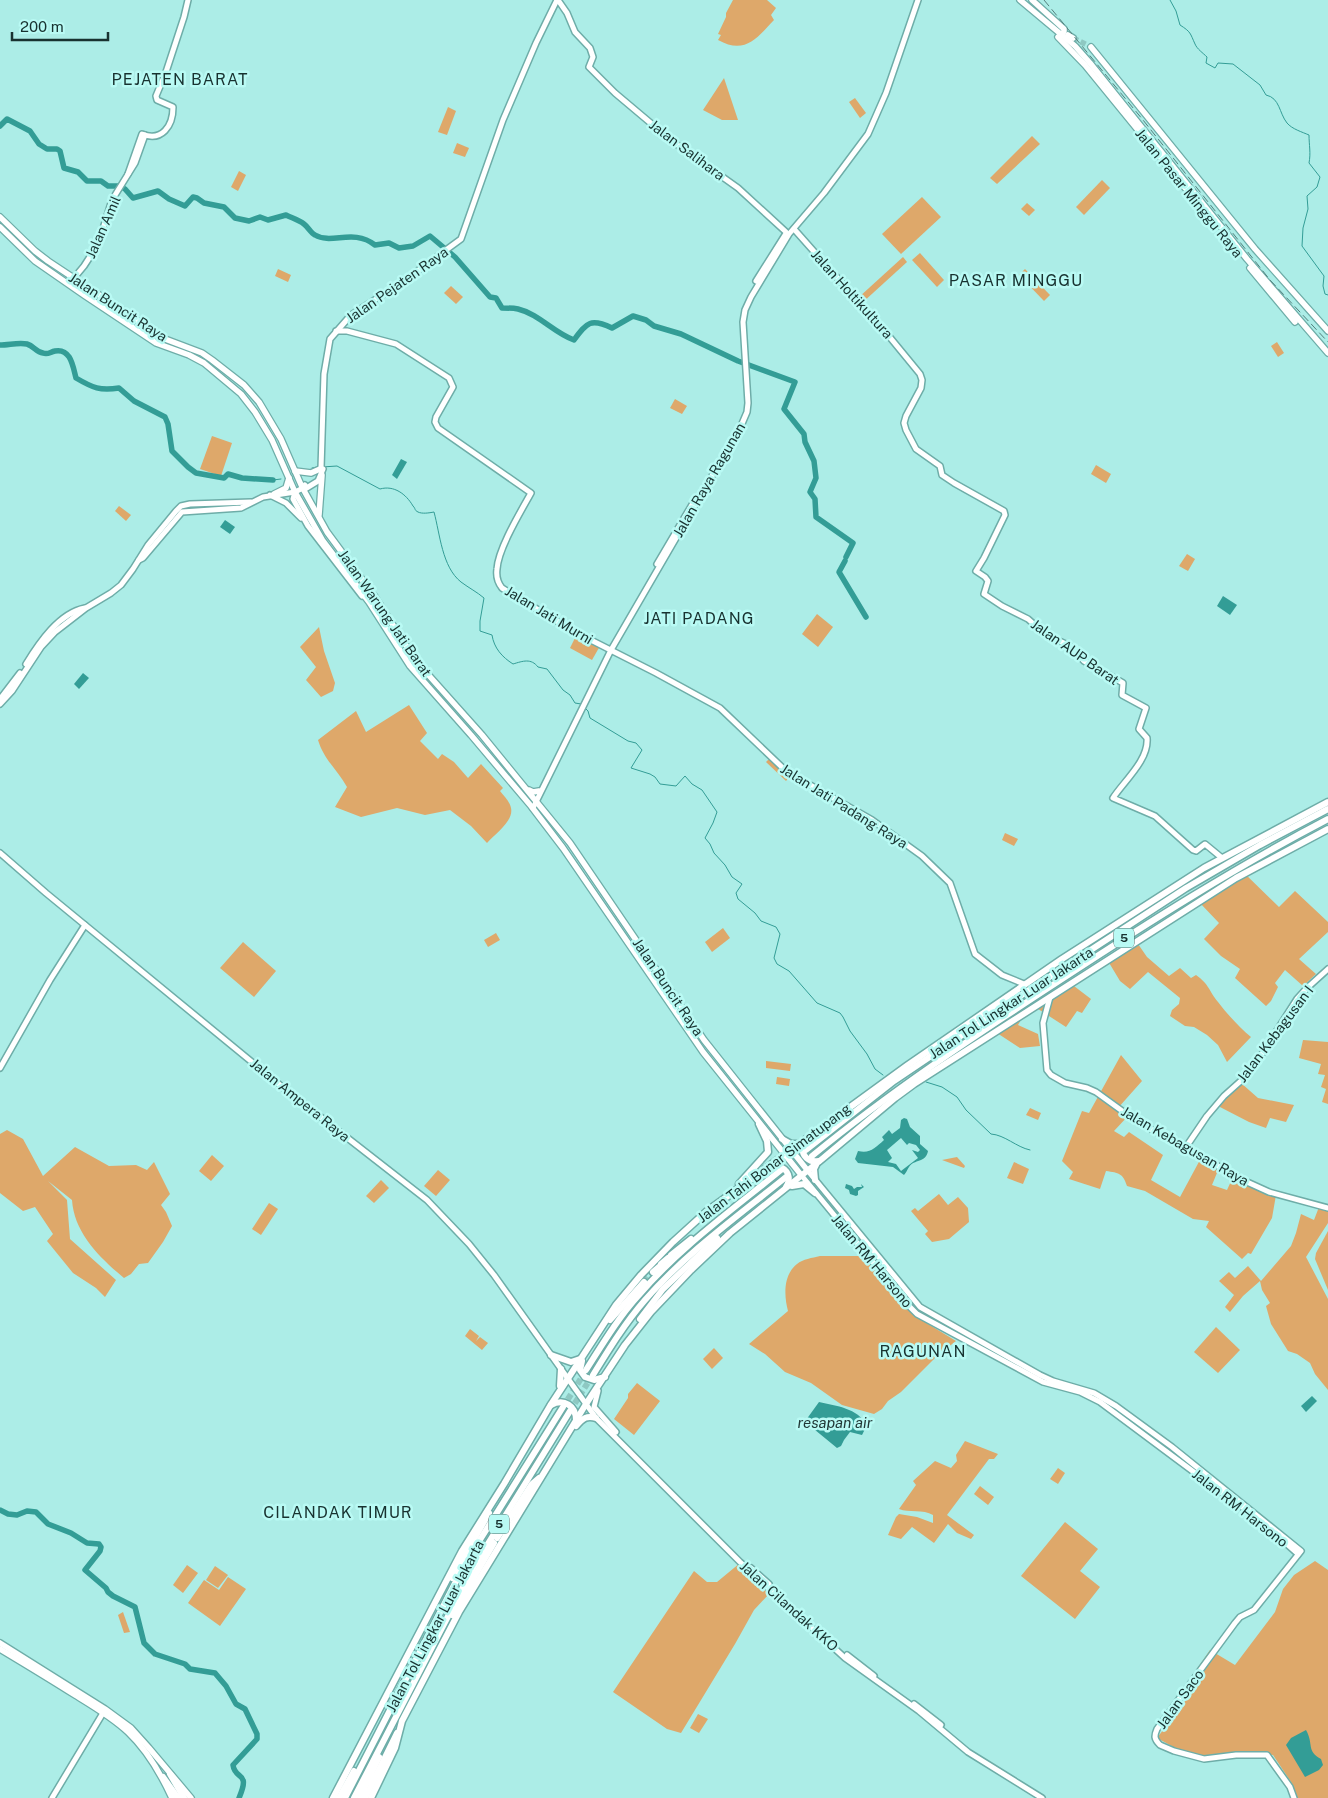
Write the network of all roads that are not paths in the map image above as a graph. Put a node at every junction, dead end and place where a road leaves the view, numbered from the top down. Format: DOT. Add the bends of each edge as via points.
graph roads {
  1 [pos="188,0"];
  2 [pos="557,0"];
  3 [pos="919,0"];
  4 [pos="1020,0"];
  5 [pos="1027,0"];
  6 [pos="1032,0"];
  7 [pos="1053,29"];
  8 [pos="1066,35"];
  9 [pos="1091,47"];
  10 [pos="870,127"];
  11 [pos="0,217"];
  12 [pos="0,227"];
  13 [pos="794,229"];
  14 [pos="786,232"];
  15 [pos="1245,260"];
  16 [pos="74,278"];
  17 [pos="341,325"];
  18 [pos="336,331"];
  19 [pos="347,331"];
  20 [pos="1328,331"];
  21 [pos="184,346"];
  22 [pos="182,353"];
  23 [pos="1328,353"];
  24 [pos="744,358"];
  25 [pos="293,468"];
  26 [pos="321,468"];
  27 [pos="287,472"];
  28 [pos="303,488"];
  29 [pos="295,492"];
  30 [pos="272,494"];
  31 [pos="319,517"];
  32 [pos="308,526"];
  33 [pos="364,596"];
  34 [pos="86,608"];
  35 [pos="1026,617"];
  36 [pos="609,649"];
  37 [pos="0,699"];
  38 [pos="0,704"];
  39 [pos="536,801"];
  40 [pos="1328,802"];
  41 [pos="1328,809"];
  42 [pos="1328,819"];
  43 [pos="1328,830"];
  44 [pos="0,853"];
  45 [pos="1222,858"];
  46 [pos="85,925"];
  47 [pos="1328,969"];
  48 [pos="1019,985"];
  49 [pos="1050,997"];
  50 [pos="1026,1012"];
  51 [pos="1045,1014"];
  52 [pos="0,1068"];
  53 [pos="909,1071"];
  54 [pos="913,1078"];
  55 [pos="759,1124"];
  56 [pos="807,1138"];
  57 [pos="782,1139"];
  58 [pos="800,1144"];
  59 [pos="1186,1147"];
  60 [pos="791,1150"];
  61 [pos="806,1150"];
  62 [pos="785,1155"];
  63 [pos="812,1156"];
  64 [pos="819,1162"];
  65 [pos="770,1167"];
  66 [pos="781,1170"];
  67 [pos="808,1171"];
  68 [pos="802,1176"];
  69 [pos="786,1177"];
  70 [pos="815,1180"];
  71 [pos="786,1188"];
  72 [pos="772,1189"];
  73 [pos="732,1192"];
  74 [pos="815,1193"];
  75 [pos="752,1194"];
  76 [pos="1328,1208"];
  77 [pos="653,1272"];
  78 [pos="644,1282"];
  79 [pos="597,1333"];
  80 [pos="625,1345"];
  81 [pos="585,1352"];
  82 [pos="551,1355"];
  83 [pos="580,1359"];
  84 [pos="561,1369"];
  85 [pos="586,1370"];
  86 [pos="593,1375"];
  87 [pos="568,1378"];
  88 [pos="603,1379"];
  89 [pos="559,1392"];
  90 [pos="586,1404"];
  91 [pos="550,1406"];
  92 [pos="563,1407"];
  93 [pos="570,1411"];
  94 [pos="596,1418"];
  95 [pos="576,1420"];
  96 [pos="569,1433"];
  97 [pos="1182,1459"];
  98 [pos="642,1462"];
  99 [pos="542,1476"];
  100 [pos="504,1483"];
  101 [pos="1299,1552"];
  102 [pos="784,1600"];
  103 [pos="0,1643"];
  104 [pos="0,1648"];
  105 [pos="414,1663"];
  106 [pos="416,1676"];
  107 [pos="62,1684"];
  108 [pos="70,1689"];
  109 [pos="103,1713"];
  110 [pos="383,1724"];
  111 [pos="400,1727"];
  112 [pos="388,1732"];
  113 [pos="370,1748"];
  114 [pos="378,1752"];
  115 [pos="389,1762"];
  116 [pos="170,1774"];
  117 [pos="163,1778"];
  118 [pos="52,1798"];
  119 [pos="172,1798"];
  120 [pos="178,1798"];
  121 [pos="184,1798"];
  122 [pos="190,1798"];
  123 [pos="333,1798"];
  124 [pos="339,1798"];
  125 [pos="345,1798"];
  126 [pos="354,1798"];
  127 [pos="360,1798"];
  128 [pos="365,1798"];
  129 [pos="371,1798"];
  130 [pos="375,1798"];
  131 [pos="1042,1798"];
  132 [pos="1047,1798"];
  133 [pos="1294,1798"];
  1 -- 16 [label="street, Jalan Amil" via="156,96 157,100 173,107 170,121 161,134 153,137 142,134 95,249"];
  2 -- 14 [label="street, Jalan Salihara" via="575,32 590,48 593,57 589,67 672,142 738,188"];
  2 -- 17 [label="street, Jalan Pejaten Raya" via="503,120 461,238"];
  3 -- 10 [label="street, Jalan Raya Ragunan"];
  4 -- 7 [label="main road, Jalan Pasar Minggu Raya"];
  5 -- 8 [label="main road, Jalan Pasar Minggu Raya"];
  6 -- 8 [label="main road, Jalan Pasar Minggu Raya" via="1064,29"];
  7 -- 8 [label="main road, Jalan Pasar Minggu Raya"];
  7 -- 15 [label="main road, Jalan Pasar Minggu Raya"];
  8 -- 15 [label="main road, Jalan Pasar Minggu Raya"];
  9 -- 20 [label="main road" via="1255,249"];
  10 -- 13 [label="street, Jalan Raya Ragunan" via="840,172"];
  10 -- 14 [label="street, Jalan Raya Ragunan"];
  11 -- 16 [label="main road, Jalan Buncit Raya" via="35,251"];
  12 -- 22 [label="main road, Jalan Buncit Raya" via="35,261 84,295 150,340"];
  13 -- 24 [label="street, Jalan Raya Ragunan" via="745,310"];
  13 -- 35 [label="street, Jalan Holtikultura" via="920,374 922,382 918,395 905,418 906,430 917,450 940,466 942,475 1004,511 975,571 988,582 984,594"];
  14 -- 24 [label="street, Jalan Raya Ragunan" via="742,311 740,331"];
  15 -- 23 [label="main road, Jalan Pasar Minggu Raya"];
  16 -- 21 [label="main road, Jalan Buncit Raya" via="150,330"];
  17 -- 18 [label="street, Jalan Pejaten Raya"];
  17 -- 19 [label="street"];
  18 -- 19 [label="street"];
  18 -- 26 [label="street, Jalan Pejaten Raya" via="326,355"];
  19 -- 36 [label="street, Jalan Jati Murni" via="396,344 449,378 453,388 436,417 436,426 531,493 498,563 500,586"];
  21 -- 22 [label="main road"];
  21 -- 25 [label="main road, Jalan Buncit Raya" via="212,360 248,390 266,413"];
  22 -- 27 [label="main road, Jalan Buncit Raya" via="209,366 241,394 262,424"];
  24 -- 36 [label="street, Jalan Raya Ragunan" via="748,403 741,426"];
  25 -- 26 [label="main road" via="307,474"];
  25 -- 28 [label="main road, Jalan Buncit Raya"];
  26 -- 28 [label="street" via="316,479"];
  26 -- 31 [label="main road"];
  27 -- 29 [label="main road, Jalan Buncit Raya"];
  27 -- 30 [label="main road" via="286,488"];
  28 -- 29 [label="street"];
  28 -- 31 [label="main road, Jalan Warung Jati Barat"];
  29 -- 30 [label="street"];
  29 -- 32 [label="street, Jalan Warung Jati Barat" via="293,499"];
  29 -- 33 [label="main road, Jalan Warung Jati Barat" via="323,541"];
  30 -- 32 [label="street"];
  30 -- 34 [label="street" via="241,508 182,512 117,589"];
  31 -- 39 [label="main road, Jalan Warung Jati Barat" via="424,670 527,789 534,792"];
  32 -- 33 [label="street, Jalan Warung Jati Barat" via="359,594"];
  33 -- 39 [label="main road, Jalan Warung Jati Barat" via="410,666"];
  34 -- 37 [label="street" via="68,616 44,638"];
  34 -- 38 [label="street" via="48,639"];
  35 -- 45 [label="street, Jalan AUP Barat" via="1045,634 1070,646 1084,661 1123,683 1122,695 1146,708 1139,727 1147,738 1145,750 1138,767 1113,798 1154,816 1193,850 1205,844"];
  36 -- 39 [label="street, Jalan Raya Ragunan"];
  36 -- 48 [label="street, Jalan Jati Padang Raya" via="720,708 787,772 872,820 922,856 950,883 975,954"];
  39 -- 55 [label="main road, Jalan Buncit Raya" via="570,857 703,1052"];
  39 -- 57 [label="main road, Jalan Buncit Raya" via="584,862 709,1046"];
  40 -- 45 [label="highway, Jalan Tahi Bonar Simatupang"];
  41 -- 53 [label="highway, Jalan Tol Lingkar Luar Jakarta / 5" via="1178,893"];
  42 -- 54 [label="highway, Jalan Tol Lingkar Luar Jakarta / 5" via="1194,893"];
  43 -- 49 [label="highway, Jalan Tahi Bonar Simatupang" via="1236,878"];
  44 -- 46 [label="street, Jalan Ampera Raya"];
  45 -- 48 [label="highway, Jalan Tahi Bonar Simatupang"];
  46 -- 52 [label="street"];
  46 -- 82 [label="street, Jalan Ampera Raya" via="427,1200 490,1270"];
  47 -- 59 [label="street, Jalan Kebagusan I" via="1297,999 1262,1055 1224,1096"];
  48 -- 56 [label="highway, Jalan Tahi Bonar Simatupang"];
  49 -- 50 [label="highway, Jalan Tahi Bonar Simatupang"];
  49 -- 51 [label="street, Jalan Kebagusan Raya"];
  50 -- 51 [label="street" via="1037,1009"];
  50 -- 64 [label="highway, Jalan Tahi Bonar Simatupang" via="896,1097"];
  51 -- 59 [label="street, Jalan Kebagusan Raya" via="1045,1054 1051,1075 1065,1083 1096,1092 1136,1121"];
  53 -- 54 [label="highway"];
  53 -- 61 [label="highway, Jalan Tol Lingkar Luar Jakarta / 5"];
  54 -- 63 [label="highway, Jalan Tol Lingkar Luar Jakarta / 5"];
  55 -- 62 [label="main road, Jalan Buncit Raya"];
  55 -- 73 [label="highway" via="768,1143 768,1152"];
  56 -- 58 [label="highway, Jalan Tahi Bonar Simatupang"];
  56 -- 64 [label="highway" via="804,1155 812,1162"];
  57 -- 58 [label="highway"];
  57 -- 60 [label="main road, Jalan Buncit Raya"];
  58 -- 60 [label="highway, Jalan Tahi Bonar Simatupang"];
  59 -- 76 [label="street, Jalan Kebagusan Raya" via="1260,1188"];
  60 -- 62 [label="highway, Jalan Tahi Bonar Simatupang"];
  60 -- 67 [label="main road, Jalan Buncit Raya"];
  62 -- 65 [label="highway, Jalan Tahi Bonar Simatupang"];
  62 -- 68 [label="main road, Jalan Buncit Raya"];
  64 -- 67 [label="highway, Jalan Tahi Bonar Simatupang"];
  64 -- 70 [label="highway" via="814,1169"];
  65 -- 71 [label="highway" via="779,1166 787,1171 790,1180"];
  65 -- 73 [label="highway, Jalan Tahi Bonar Simatupang"];
  66 -- 75 [label="highway"];
  67 -- 68 [label="highway, Jalan Tahi Bonar Simatupang"];
  67 -- 70 [label="street, Jalan RM Harsono"];
  68 -- 71 [label="highway, Jalan Tahi Bonar Simatupang"];
  68 -- 74 [label="street, Jalan RM Harsono"];
  69 -- 72 [label="highway"];
  70 -- 97 [label="street, Jalan RM Harsono" via="920,1307 1051,1380 1100,1396"];
  71 -- 74 [label="highway" via="804,1184"];
  71 -- 80 [label="highway, Jalan Tahi Bonar Simatupang" via="730,1233 691,1270 654,1308"];
  72 -- 80 [label="highway" via="663,1289"];
  72 -- 86 [label="highway" via="661,1283 632,1316"];
  73 -- 79 [label="highway, Jalan Tahi Bonar Simatupang" via="673,1242 641,1275"];
  74 -- 97 [label="street, Jalan RM Harsono" via="916,1314 1043,1382 1080,1392 1100,1402"];
  75 -- 77 [label="highway"];
  75 -- 85 [label="highway" via="654,1278 624,1313"];
  78 -- 79 [label="highway"];
  79 -- 81 [label="highway, Jalan Tahi Bonar Simatupang"];
  80 -- 88 [label="highway, Jalan Tahi Bonar Simatupang"];
  81 -- 83 [label="highway, Jalan Tahi Bonar Simatupang"];
  81 -- 88 [label="highway" via="580,1367 582,1374 590,1380"];
  82 -- 83 [label="highway" via="570,1362"];
  82 -- 84 [label="street, Jalan Ampera Raya"];
  83 -- 87 [label="highway, Jalan Tahi Bonar Simatupang"];
  84 -- 87 [label="street, Jalan Ampera Raya"];
  84 -- 89 [label="highway"];
  87 -- 89 [label="highway, Jalan Tahi Bonar Simatupang"];
  87 -- 90 [label="street, Jalan Cilandak KKO"];
  88 -- 90 [label="highway, Jalan Tahi Bonar Simatupang"];
  88 -- 98 [label="street, Jalan Cilandak KKO" via="594,1407"];
  89 -- 91 [label="highway, Jalan Tahi Bonar Simatupang"];
  90 -- 94 [label="street, Jalan Cilandak KKO"];
  90 -- 95 [label="highway, Jalan Tahi Bonar Simatupang"];
  91 -- 95 [label="highway" via="566,1403 574,1410"];
  91 -- 100 [label="highway, Jalan Tahi Bonar Simatupang"];
  92 -- 105 [label="highway, Jalan Tol Lingkar Luar Jakarta / 5" via="478,1543"];
  93 -- 106 [label="highway, Jalan Tol Lingkar Luar Jakarta / 5" via="473,1568"];
  94 -- 96 [label="highway" via="584,1418"];
  94 -- 98 [label="street, Jalan Cilandak KKO"];
  95 -- 96 [label="highway, Jalan Tahi Bonar Simatupang"];
  96 -- 99 [label="highway, Jalan Tahi Bonar Simatupang"];
  97 -- 101 [label="street, Jalan RM Harsono"];
  98 -- 102 [label="street, Jalan Cilandak KKO"];
  99 -- 106 [label="highway" via="532,1484 496,1541"];
  99 -- 111 [label="highway, Jalan Tahi Bonar Simatupang" via="459,1612"];
  100 -- 105 [label="highway" via="442,1597"];
  100 -- 123 [label="highway, Jalan Tahi Bonar Simatupang" via="462,1550"];
  101 -- 133 [label="street, Jalan Saco" via="1254,1610 1235,1623 1154,1736 1160,1745 1196,1758 1267,1755"];
  102 -- 131 [label="street, Jalan Cilandak KKO" via="845,1658 968,1752"];
  102 -- 132 [label="street, Jalan Cilandak KKO" via="846,1654 968,1748"];
  103 -- 107 [label="main road"];
  104 -- 107 [label="main road"];
  105 -- 110 [label="highway, Jalan Tol Lingkar Luar Jakarta / 5"];
  106 -- 112 [label="highway, Jalan Tol Lingkar Luar Jakarta / 5"];
  107 -- 108 [label="main road"];
  108 -- 109 [label="main road"];
  108 -- 116 [label="main road" via="131,1728"];
  109 -- 117 [label="main road" via="134,1739"];
  109 -- 118 [label="street"];
  110 -- 113 [label="highway, Jalan Tol Lingkar Luar Jakarta / 5"];
  110 -- 124 [label="highway" via="374,1732"];
  111 -- 115 [label="highway, Jalan Tahi Bonar Simatupang"];
  111 -- 128 [label="highway"];
  112 -- 114 [label="highway, Jalan Tol Lingkar Luar Jakarta / 5"];
  112 -- 127 [label="highway"];
  113 -- 114 [label="highway"];
  113 -- 125 [label="highway, Jalan Tol Lingkar Luar Jakarta / 5"];
  114 -- 126 [label="highway, Jalan Tol Lingkar Luar Jakarta / 5"];
  115 -- 129 [label="highway, Jalan Tahi Bonar Simatupang"];
  115 -- 130 [label="highway"];
  116 -- 121 [label="highway"];
  116 -- 122 [label="main road"];
  117 -- 119 [label="main road"];
  117 -- 120 [label="highway"];
}
